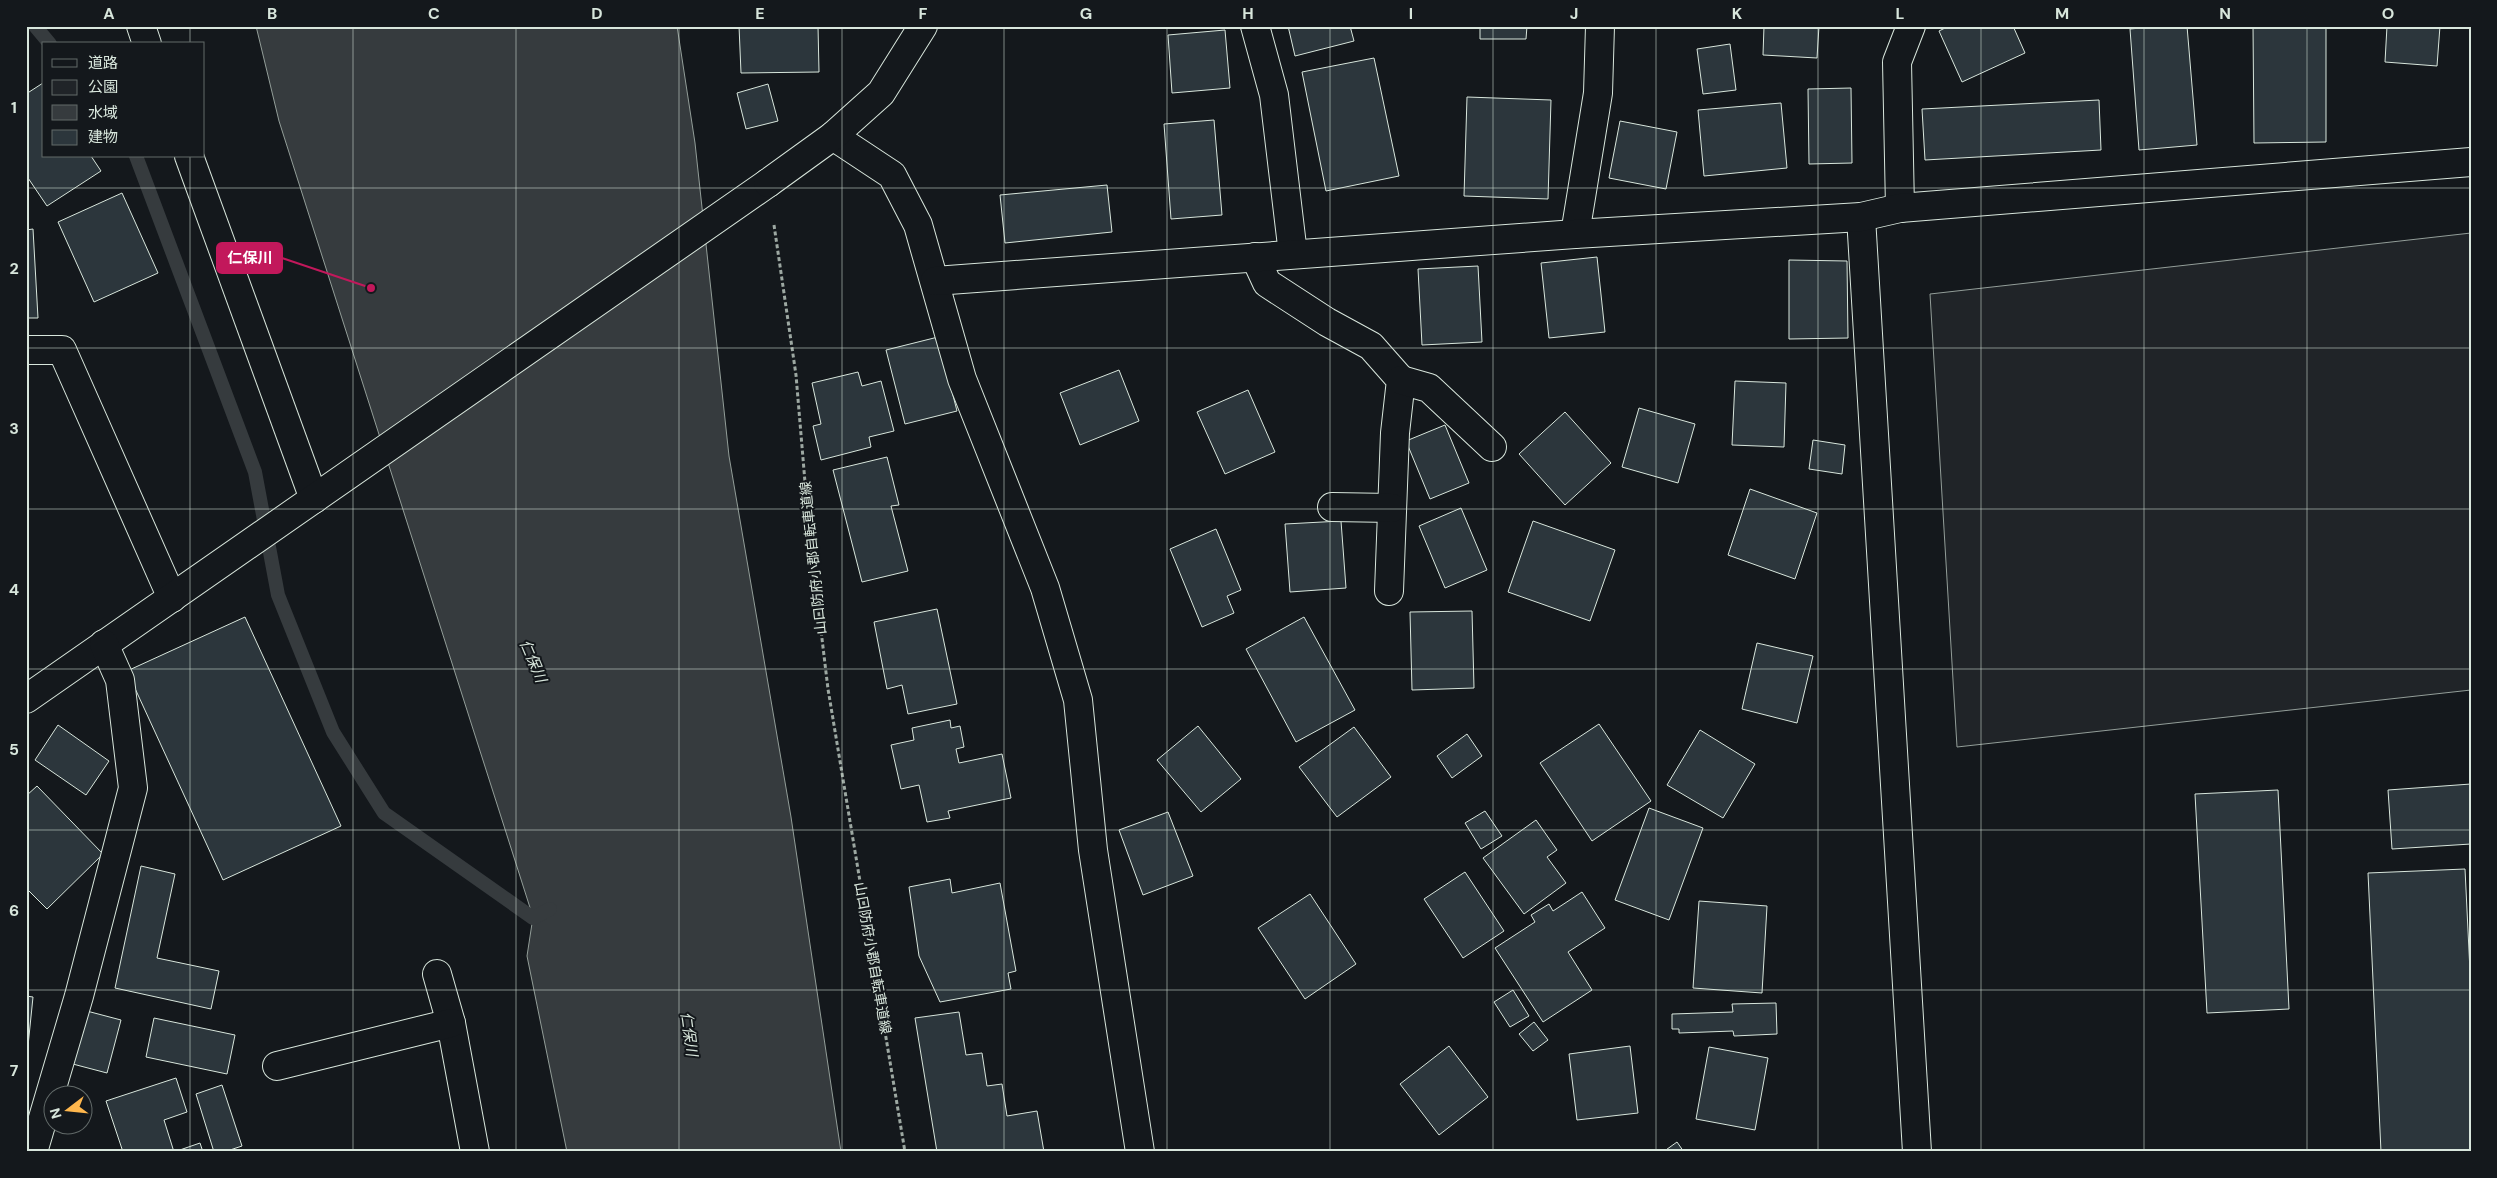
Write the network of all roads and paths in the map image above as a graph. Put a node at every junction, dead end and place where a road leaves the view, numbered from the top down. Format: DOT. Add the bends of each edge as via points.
graph roads {
  1 [pos="141,26"];
  2 [pos="923,26"];
  3 [pos="1255,26"];
  4 [pos="1600,26"];
  5 [pos="1911,26"];
  6 [pos="146,42"];
  7 [pos="833,136"];
  8 [pos="190,158"];
  9 [pos="2471,162"];
  10 [pos="759,188"];
  11 [pos="1900,208"];
  12 [pos="1861,217"];
  13 [pos="1575,234"];
  14 [pos="1293,254"];
  15 [pos="1255,257"];
  16 [pos="935,281"];
  17 [pos="26,350"];
  18 [pos="1401,380"];
  19 [pos="1492,447"];
  20 [pos="314,499"];
  21 [pos="1332,507"];
  22 [pos="1392,508"];
  23 [pos="1389,591"];
  24 [pos="172,598"];
  25 [pos="104,644"];
  26 [pos="26,699"];
  27 [pos="437,974"];
  28 [pos="451,1023"];
  29 [pos="277,1066"];
  30 [pos="33,1152"];
  31 [pos="475,1152"];
  32 [pos="905,1152"];
  33 [pos="1140,1152"];
  34 [pos="1917,1152"];
  1 -- 6 [label="street"];
  2 -- 7 [label="street" via="881,93"];
  3 -- 14 [label="street" via="1274,94"];
  4 -- 13 [label="street" via="1598,93"];
  5 -- 11 [label="street" via="1897,62"];
  7 -- 10 [label="street"];
  7 -- 16 [label="street" via="892,175 918,225"];
  8 -- 20 [label="street"];
  9 -- 11 [label="street"];
  10 -- 20 [label="street"];
  10 -- 32 [label="path, 山口防府小郡自転車道線" via="796,375 809,530 828,689"];
  11 -- 12 [label="street"];
  12 -- 13 [label="street"];
  12 -- 34 [label="street"];
  13 -- 14 [label="street"];
  14 -- 15 [label="street"];
  15 -- 16 [label="street"];
  15 -- 18 [label="street" via="1266,282 1371,346"];
  16 -- 33 [label="street" via="962,379 1045,588 1078,700 1093,850"];
  17 -- 24 [label="street" via="62,350"];
  18 -- 19 [label="street" via="1429,388"];
  18 -- 22 [label="street"];
  20 -- 24 [label="street"];
  21 -- 22 [label="street"];
  22 -- 23 [label="street"];
  24 -- 25 [label="street"];
  25 -- 26 [label="street"];
  25 -- 30 [label="street" via="120,680 133,788 79,996"];
  27 -- 28 [label="street"];
  28 -- 29 [label="street"];
  28 -- 31 [label="street"];
}
